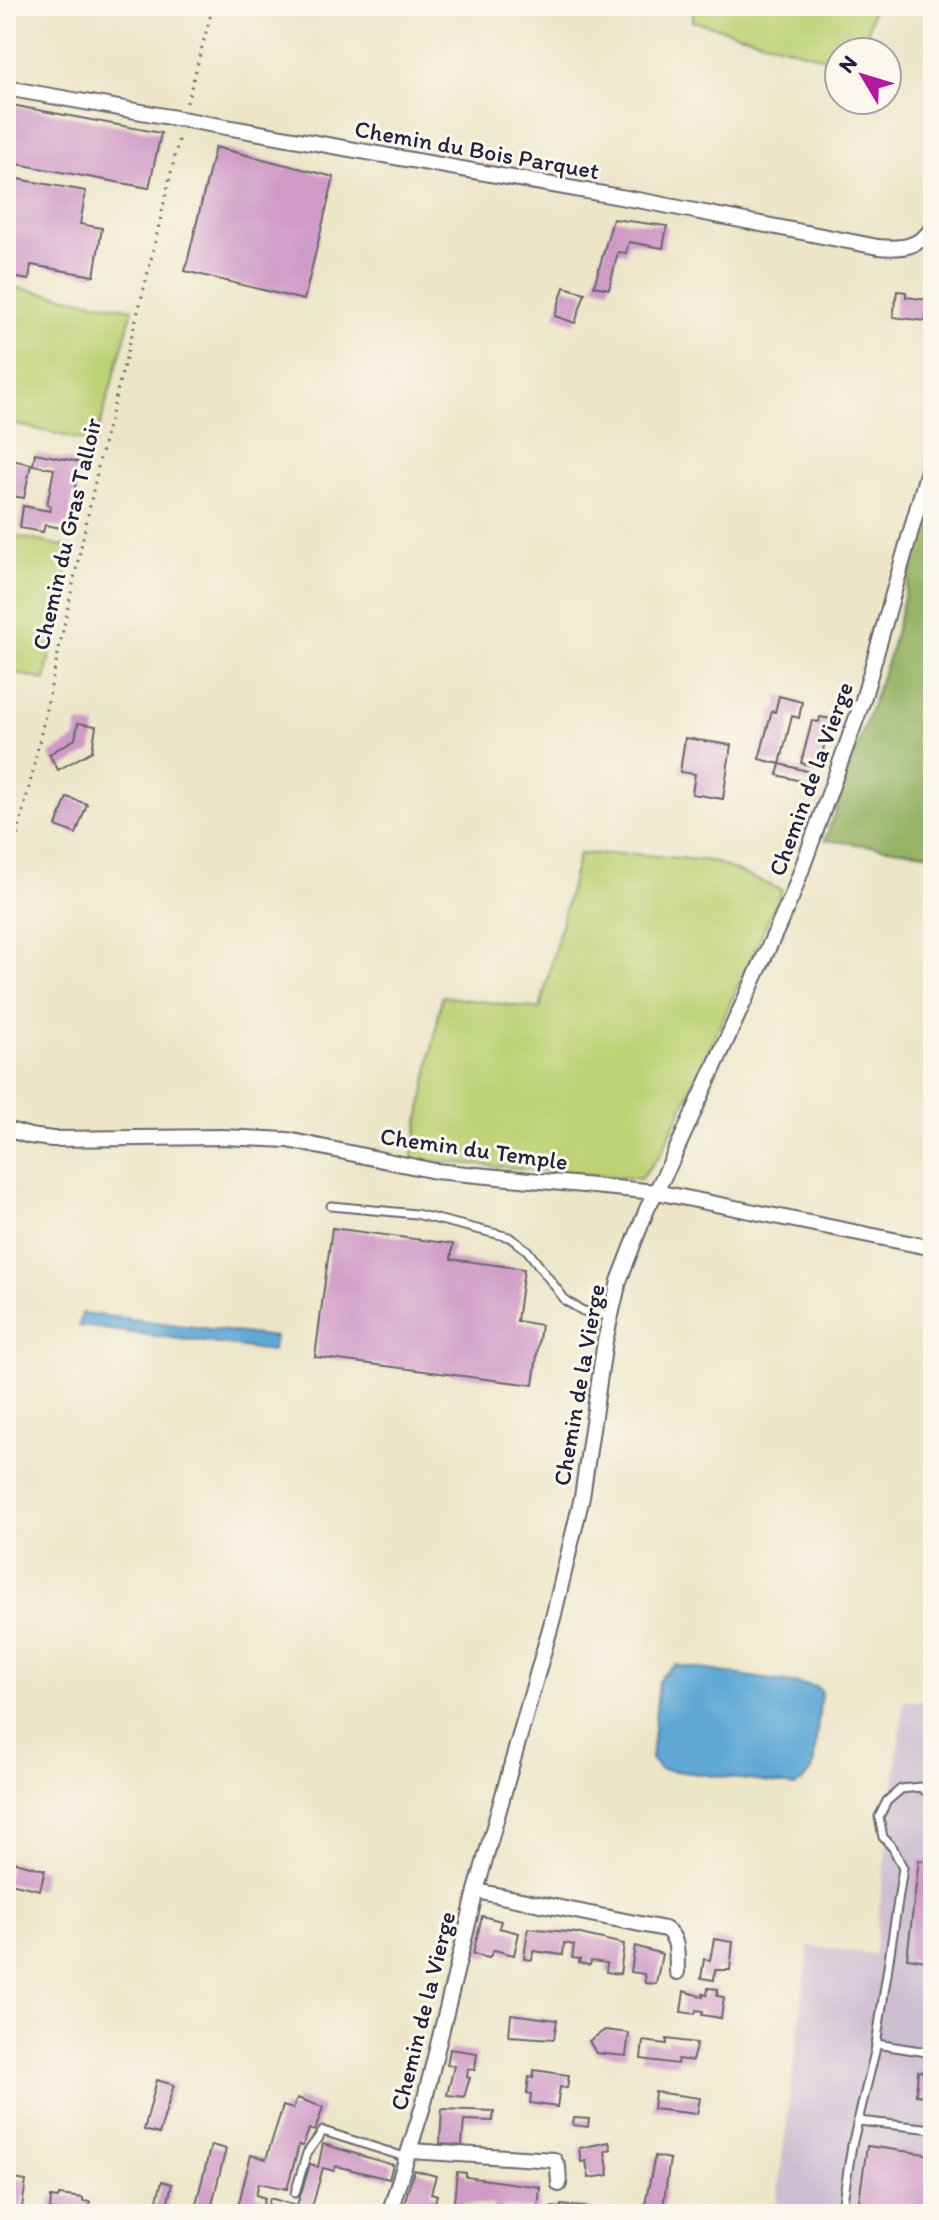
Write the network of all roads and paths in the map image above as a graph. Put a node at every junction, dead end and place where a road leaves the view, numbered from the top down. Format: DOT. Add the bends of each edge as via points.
graph roads {
  1 [pos="213,6"];
  2 [pos="6,88"];
  3 [pos="183,120"];
  4 [pos="933,228"];
  5 [pos="928,245"];
  6 [pos="933,453"];
  7 [pos="6,882"];
  8 [pos="6,1129"];
  9 [pos="656,1192"];
  10 [pos="331,1206"];
  11 [pos="933,1248"];
  12 [pos="611,1316"];
  13 [pos="933,1797"];
  14 [pos="476,1891"];
  15 [pos="677,1972"];
  16 [pos="876,2044"];
  17 [pos="933,2053"];
  18 [pos="858,2121"];
  19 [pos="933,2129"];
  20 [pos="409,2154"];
  21 [pos="559,2184"];
  22 [pos="295,2193"];
  23 [pos="389,2214"];
  24 [pos="841,2214"];
  1 -- 3 [label="path"];
  2 -- 3 [label="street, Chemin du Bois Parquet"];
  3 -- 5 [label="street, Chemin du Bois Parquet" via="857,244"];
  3 -- 7 [label="path, Chemin du Gras Talloir" via="102,449"];
  4 -- 5 [label="street, Chemin du Bois Parquet"];
  6 -- 9 [label="street, Chemin de la Vierge" via="863,700 807,856"];
  8 -- 9 [label="street, Chemin du Temple" via="52,1139 269,1138 435,1171"];
  9 -- 11 [label="street, Chemin du Temple"];
  9 -- 12 [label="street, Chemin de la Vierge" via="619,1281"];
  10 -- 12 [label="lane" via="416,1214 509,1237 527,1250 566,1301 583,1311"];
  12 -- 14 [label="street, Chemin de la Vierge" via="576,1521"];
  13 -- 16 [label="lane" via="920,1787 901,1789 879,1817 883,1837 903,1868"];
  14 -- 15 [label="street" via="665,1929 676,1941"];
  14 -- 20 [label="street, Chemin de la Vierge"];
  16 -- 17 [label="lane"];
  16 -- 18 [label="lane"];
  18 -- 19 [label="lane"];
  18 -- 24 [label="lane"];
  20 -- 21 [label="street" via="554,2160"];
  20 -- 22 [label="lane" via="323,2131 307,2153"];
  20 -- 23 [label="street, Chemin de la Vierge"];
}
